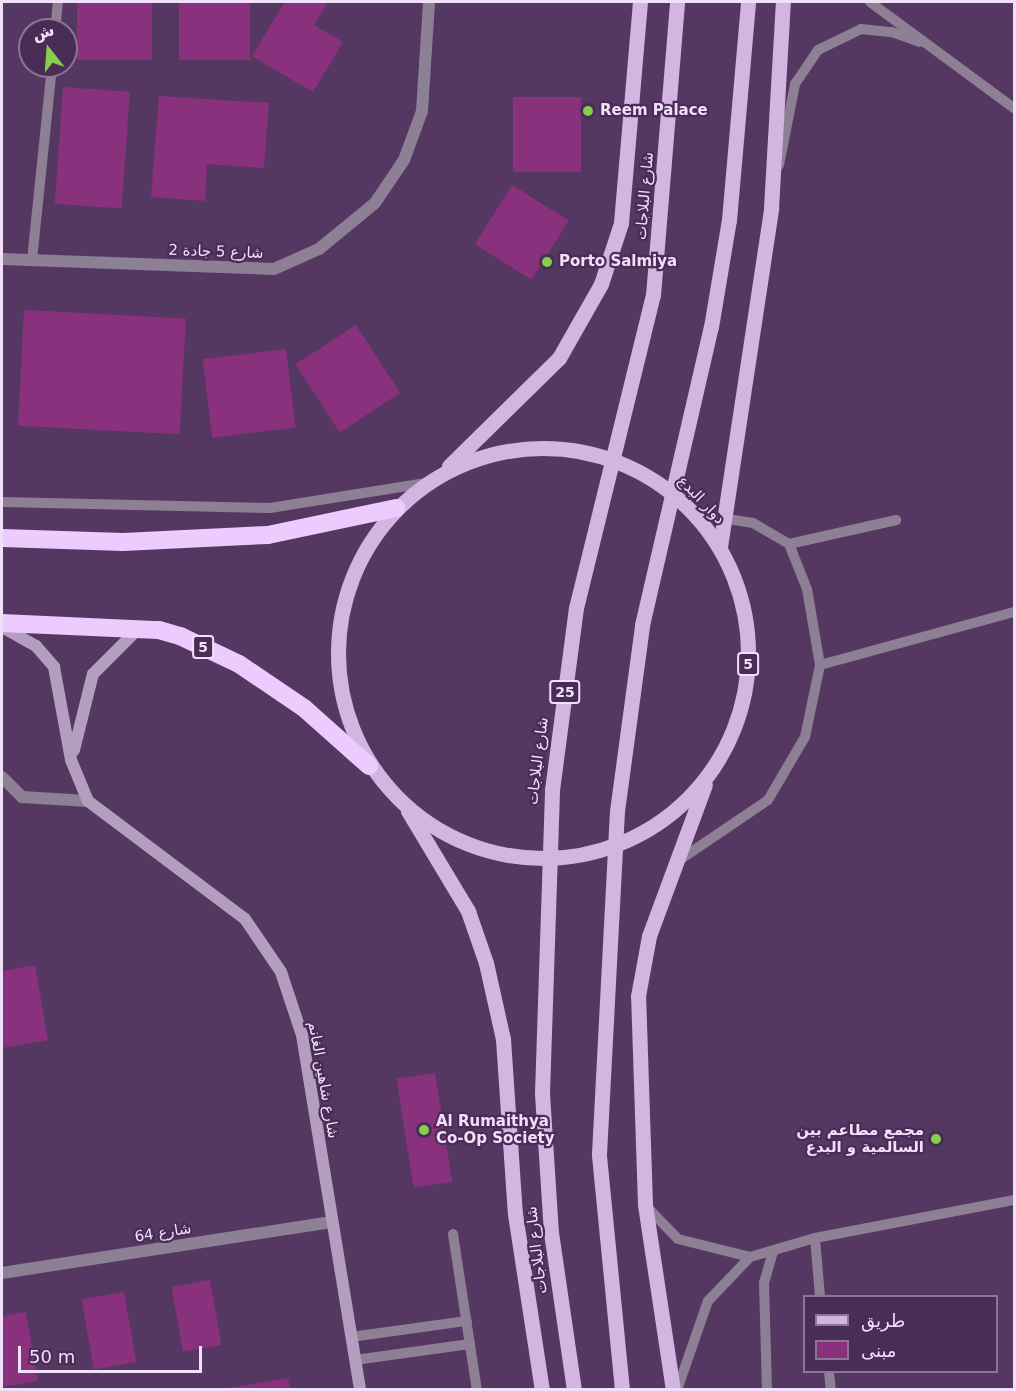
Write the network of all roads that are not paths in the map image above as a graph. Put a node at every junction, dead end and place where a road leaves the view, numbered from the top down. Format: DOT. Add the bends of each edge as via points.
graph roads {
  1 [pos="58,2"];
  2 [pos="429,2"];
  3 [pos="640,2"];
  4 [pos="677,2"];
  5 [pos="748,2"];
  6 [pos="783,2"];
  7 [pos="870,2"];
  8 [pos="56,18"];
  9 [pos="919,42"];
  10 [pos="51,78"];
  11 [pos="1014,108"];
  12 [pos="771,208"];
  13 [pos="2,259"];
  14 [pos="32,260"];
  15 [pos="442,473"];
  16 [pos="426,483"];
  17 [pos="2,502"];
  18 [pos="396,508"];
  19 [pos="721,518"];
  20 [pos="896,520"];
  21 [pos="2,538"];
  22 [pos="789,544"];
  23 [pos="720,547"];
  24 [pos="1014,612"];
  25 [pos="2,625"];
  26 [pos="138,629"];
  27 [pos="820,665"];
  28 [pos="71,760"];
  29 [pos="369,766"];
  30 [pos="2,777"];
  31 [pos="708,779"];
  32 [pos="88,801"];
  33 [pos="407,809"];
  34 [pos="675,863"];
  35 [pos="1014,1200"];
  36 [pos="645,1204"];
  37 [pos="330,1222"];
  38 [pos="453,1234"];
  39 [pos="815,1238"];
  40 [pos="773,1251"];
  41 [pos="750,1257"];
  42 [pos="2,1273"];
  43 [pos="820,1295"];
  44 [pos="467,1322"];
  45 [pos="351,1337"];
  46 [pos="470,1344"];
  47 [pos="355,1360"];
  48 [pos="829,1373"];
  49 [pos="360,1389"];
  50 [pos="477,1389"];
  51 [pos="542,1389"];
  52 [pos="574,1389"];
  53 [pos="622,1389"];
  54 [pos="675,1389"];
  55 [pos="767,1389"];
  56 [pos="831,1389"];
  1 -- 8 [label="lane"];
  2 -- 14 [label="street, شارع 5 جادة 2" via="422,111 404,159 375,203 319,249 274,269"];
  3 -- 15 [label="main road" via="621,224 601,284 559,358"];
  4 -- 52 [label="main road, شارع البلاجات / 25, bridge" via="653,295 576,608 552,790 542,1093 551,1233"];
  5 -- 53 [label="main road, bridge" via="727,231 711,327 642,625 617,811 599,1154"];
  6 -- 12 [label="main road"];
  7 -- 9 [label="lane"];
  9 -- 11 [label="lane"];
  9 -- 12 [label="lane" via="892,32 861,29 818,50 795,84"];
  10 -- 14 [label="lane"];
  12 -- 19 [label="main road"];
  13 -- 14 [label="street, شارع 5 جادة 2"];
  15 -- 16 [label="main road, دوار البدع / 5"];
  15 -- 23 [label="main road, دوار البدع / 5" via="487,454 534,447 583,451 629,465 670,490"];
  16 -- 17 [label="lane" via="270,508"];
  16 -- 18 [label="main road, دوار البدع / 5"];
  18 -- 21 [label="highway, 5" via="268,535 123,542"];
  18 -- 29 [label="main road, دوار البدع / 5" via="355,565 337,632 341,702"];
  19 -- 22 [label="lane" via="753,523"];
  19 -- 23 [label="main road"];
  20 -- 22 [label="lane"];
  22 -- 27 [label="lane" via="807,589"];
  23 -- 31 [label="main road, دوار البدع / 5" via="745,609 749,656 743,703"];
  24 -- 27 [label="lane"];
  25 -- 26 [label="highway, 5"];
  25 -- 28 [label="street" via="36,646 54,667"];
  26 -- 28 [label="street" via="115,647 88,683"];
  26 -- 29 [label="highway, 5" via="180,636 239,664 304,708"];
  27 -- 34 [label="lane" via="805,737 768,800"];
  28 -- 32 [label="street"];
  29 -- 33 [label="main road, دوار البدع / 5"];
  30 -- 32 [label="street" via="22,797"];
  31 -- 33 [label="main road, دوار البدع / 5" via="659,822 610,847 557,858 503,855 472,845"];
  31 -- 34 [label="main road"];
  32 -- 37 [label="street, شارع شاهين الغانم" via="245,919 281,972 302,1035"];
  33 -- 51 [label="main road" via="468,911 486,963 503,1039 515,1214"];
  34 -- 36 [label="main road" via="649,936 638,996"];
  35 -- 39 [label="lane"];
  36 -- 41 [label="lane" via="678,1239"];
  36 -- 54 [label="main road"];
  37 -- 42 [label="street, شارع 64"];
  37 -- 45 [label="street, شارع شاهين الغانم"];
  38 -- 44 [label="lane"];
  39 -- 40 [label="lane"];
  39 -- 43 [label="lane"];
  40 -- 41 [label="lane"];
  40 -- 55 [label="lane" via="764,1283"];
  41 -- 54 [label="lane" via="708,1301"];
  44 -- 45 [label="lane"];
  44 -- 46 [label="lane"];
  45 -- 47 [label="street, شارع شاهين الغانم"];
  46 -- 47 [label="lane"];
  46 -- 50 [label="lane"];
  47 -- 49 [label="street, شارع شاهين الغانم"];
  48 -- 56 [label="lane"];
}
